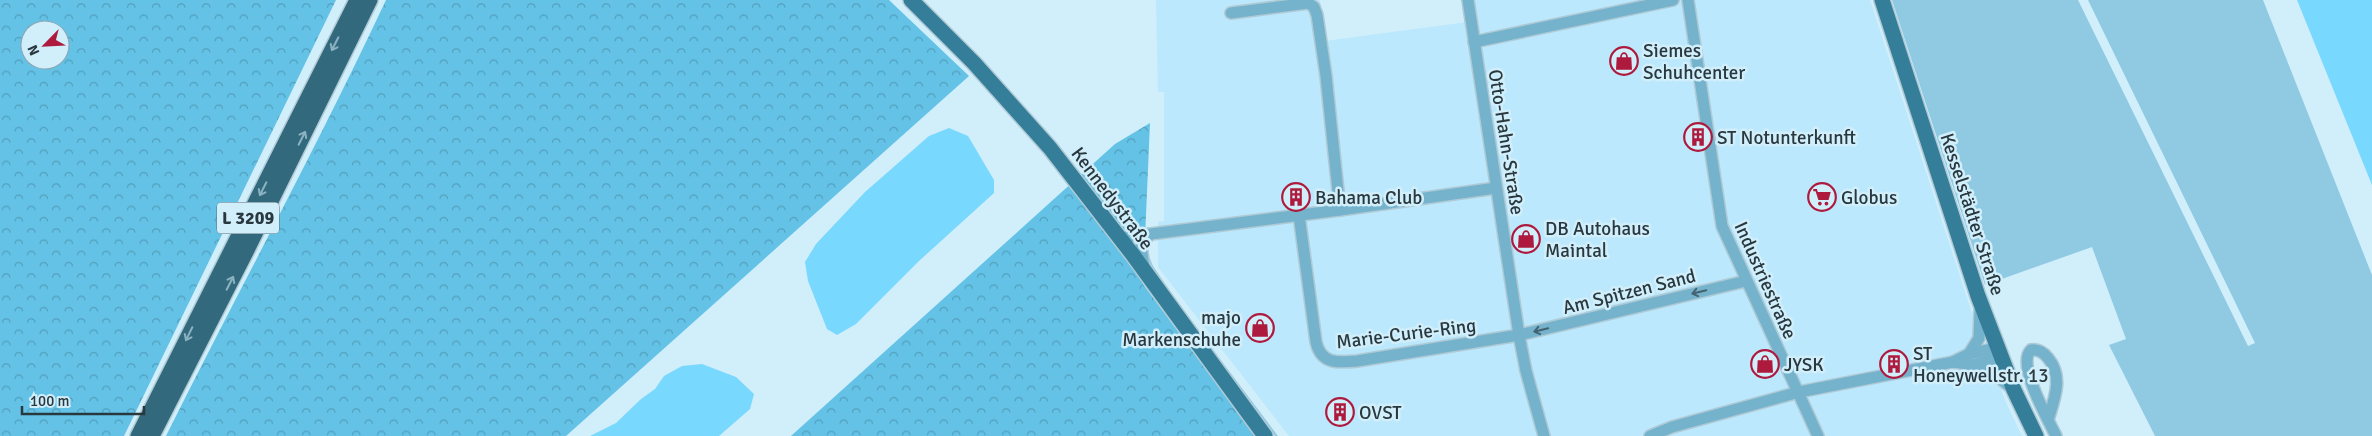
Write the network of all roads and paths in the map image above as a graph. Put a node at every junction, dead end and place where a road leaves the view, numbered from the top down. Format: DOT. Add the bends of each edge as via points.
graph roads {
  1 [pos="357,0"];
  2 [pos="370,0"];
  3 [pos="911,0"];
  4 [pos="1468,0"];
  5 [pos="1673,0"];
  6 [pos="1688,0"];
  7 [pos="1882,0"];
  8 [pos="1231,13"];
  9 [pos="1474,42"];
  10 [pos="1496,188"];
  11 [pos="1340,210"];
  12 [pos="1299,215"];
  13 [pos="1149,234"];
  14 [pos="1118,238"];
  15 [pos="1146,274"];
  16 [pos="1746,281"];
  17 [pos="1978,296"];
  18 [pos="1519,335"];
  19 [pos="1999,352"];
  20 [pos="1971,360"];
  21 [pos="2014,390"];
  22 [pos="1799,392"];
  23 [pos="2048,420"];
  24 [pos="138,436"];
  25 [pos="152,436"];
  26 [pos="1265,436"];
  27 [pos="1544,436"];
  28 [pos="1650,436"];
  29 [pos="1818,436"];
  30 [pos="2036,436"];
  31 [pos="2056,436"];
  1 -- 24 [label="highway, L 3209, one-way"];
  25 -- 2 [label="highway, L 3209, one-way"];
  3 -- 14 [label="main road, Kennedystraße" via="957,44 1021,114"];
  4 -- 9 [label="street, Otto-Hahn-Straße"];
  5 -- 9 [label="street"];
  6 -- 16 [label="street, Industriestraße" via="1720,221"];
  7 -- 17 [label="main road, Kesselstädter Straße"];
  8 -- 11 [label="street" via="1308,3 1314,7 1326,76"];
  9 -- 10 [label="street, Otto-Hahn-Straße"];
  10 -- 11 [label="street"];
  10 -- 18 [label="street, Otto-Hahn-Straße"];
  11 -- 12 [label="street"];
  12 -- 13 [label="street"];
  12 -- 18 [label="street, Marie-Curie-Ring" via="1316,342 1319,353 1327,360 1339,363"];
  13 -- 14 [label="street"];
  13 -- 15 [label="street" via="1141,246"];
  14 -- 15 [label="main road, Kennedystraße"];
  15 -- 26 [label="main road, Kennedystraße"];
  16 -- 18 [label="street, Am Spitzen Sand, one-way"];
  16 -- 22 [label="street, Industriestraße"];
  17 -- 19 [label="main road, Kesselstädter Straße"];
  17 -- 20 [label="street" via="1981,322"];
  18 -- 27 [label="street, Otto-Hahn-Straße"];
  19 -- 20 [label="street"];
  19 -- 21 [label="main road, Kesselstädter Straße"];
  20 -- 21 [label="street"];
  20 -- 22 [label="street"];
  21 -- 30 [label="main road, Kesselstädter Straße"];
  22 -- 28 [label="street"];
  22 -- 29 [label="street, Industriestraße"];
  23 -- 23 [label="street" via="2057,388 2057,375 2046,356 2031,350 2026,362 2028,372"];
  23 -- 31 [label="street"];
}
